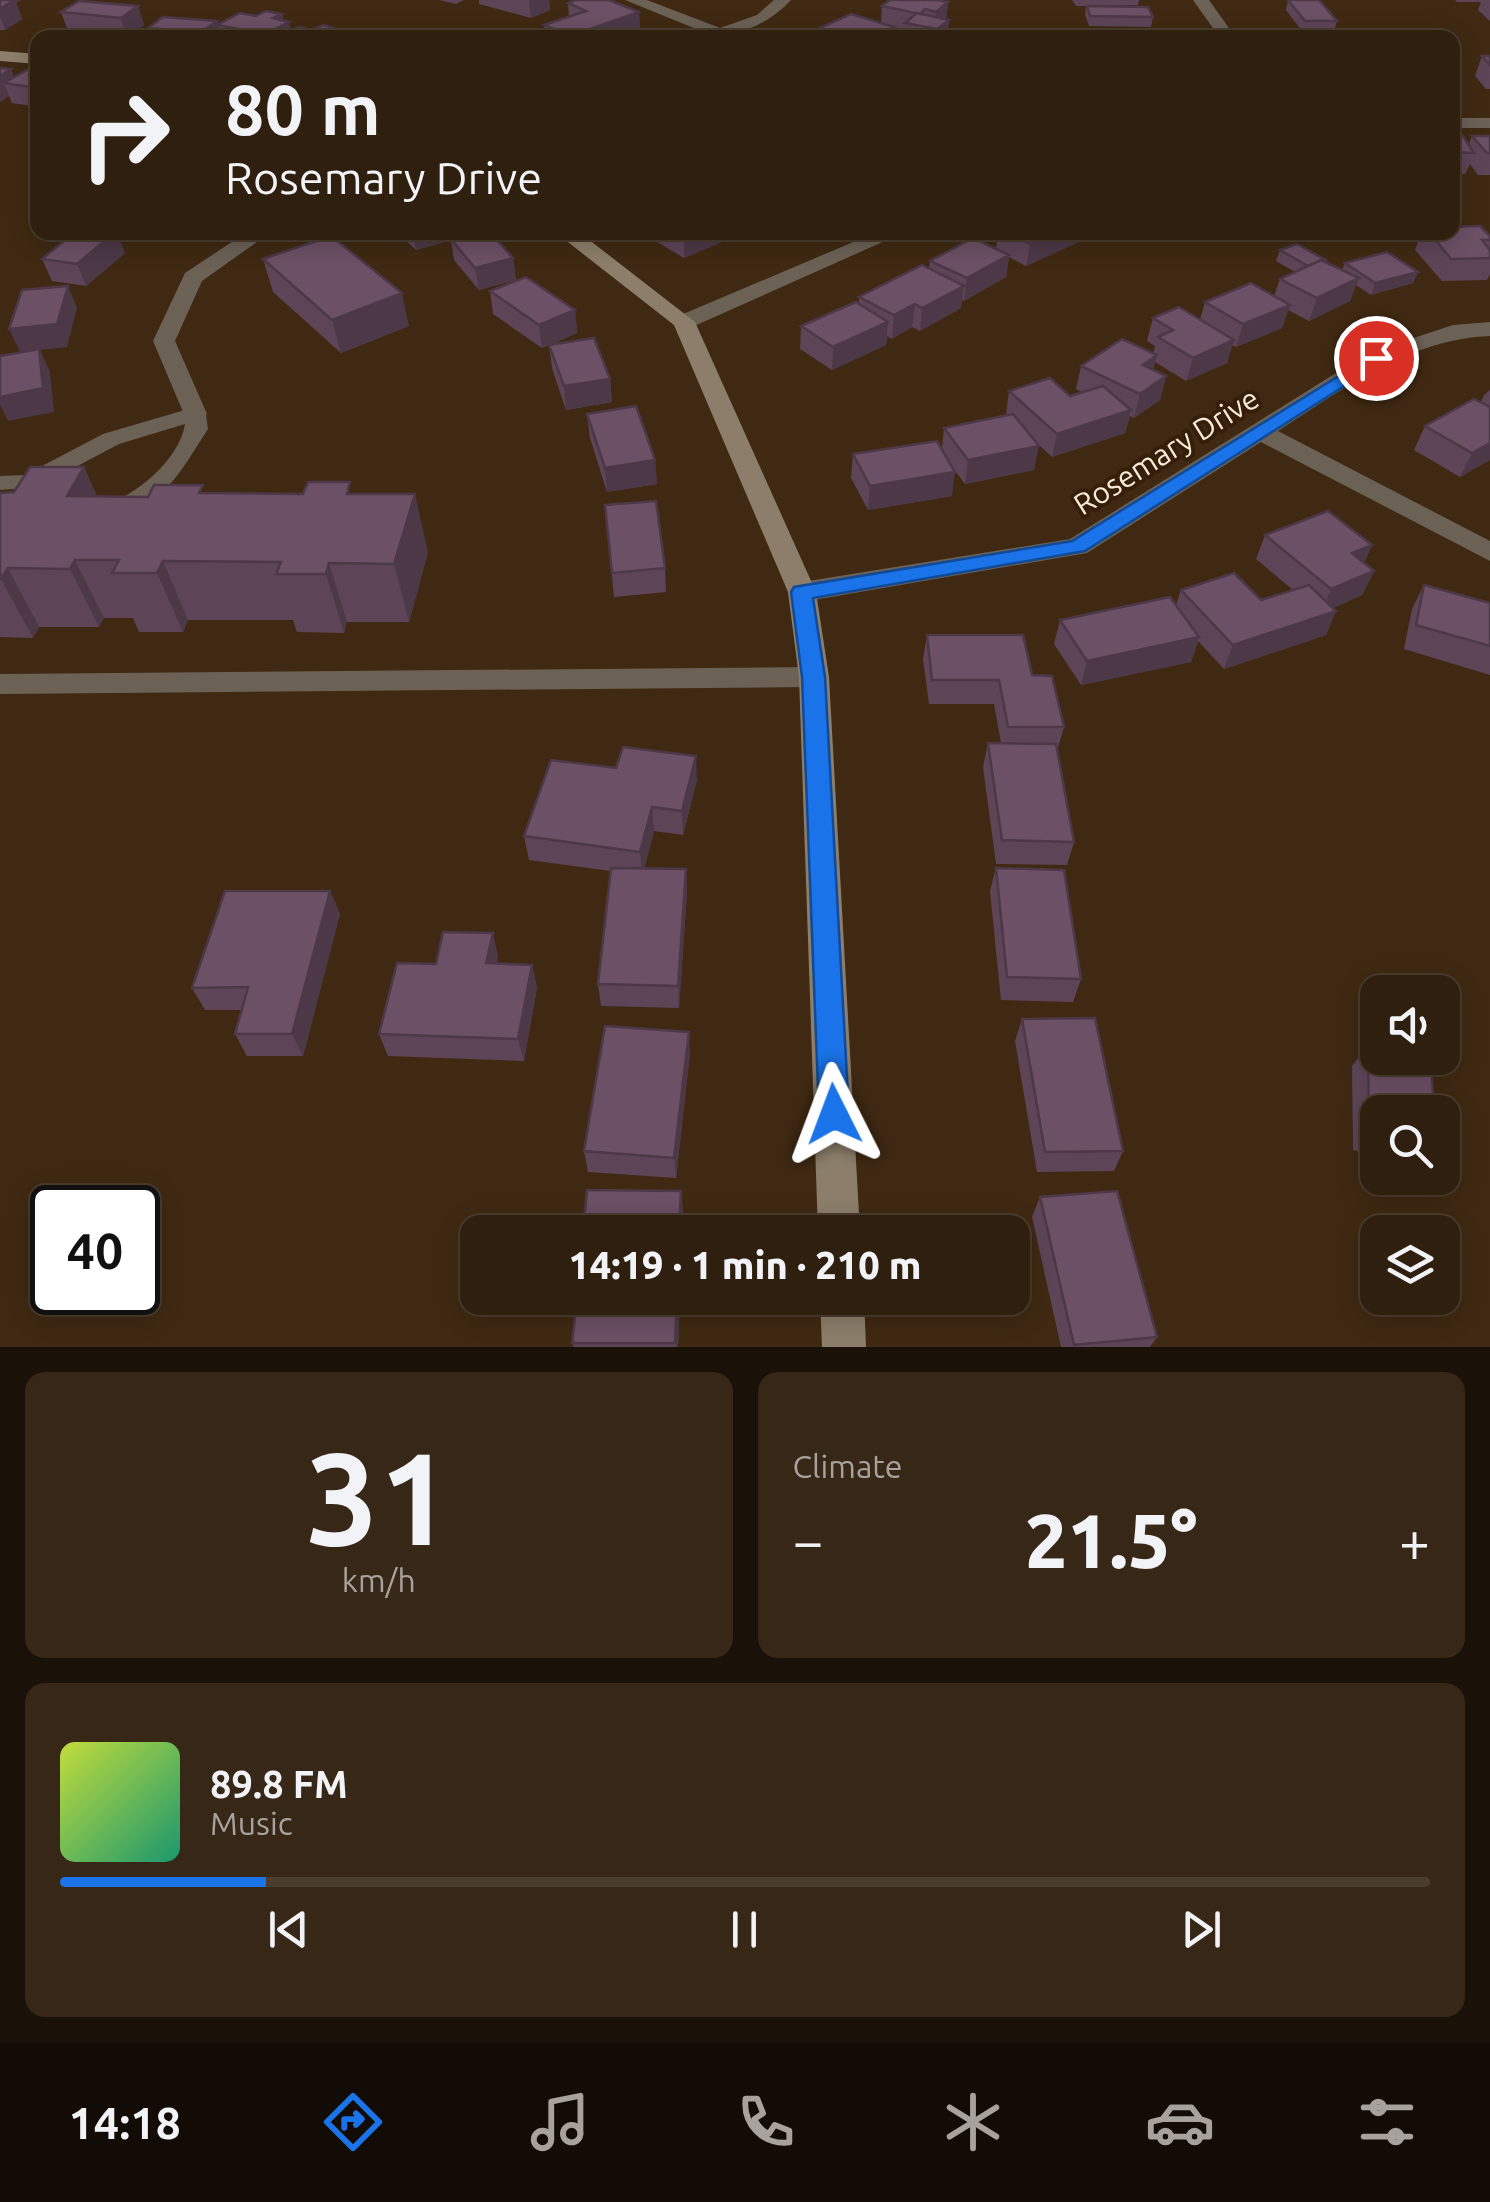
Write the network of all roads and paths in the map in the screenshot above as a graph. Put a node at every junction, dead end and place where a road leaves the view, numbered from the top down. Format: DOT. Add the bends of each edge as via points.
graph roads {
  1 [pos="633,0"];
  2 [pos="784,0"];
  3 [pos="1201,0"];
  4 [pos="700,30"];
  5 [pos="730,30"];
  6 [pos="1222,30"];
  7 [pos="0,56"];
  8 [pos="30,58"];
  9 [pos="1460,123"];
  10 [pos="1490,123"];
  11 [pos="249,240"];
  12 [pos="576,240"];
  13 [pos="876,240"];
  14 [pos="684,322"];
  15 [pos="1490,329"];
  16 [pos="195,414"];
  17 [pos="1258,431"];
  18 [pos="30,482"];
  19 [pos="0,483"];
  20 [pos="32,510"];
  21 [pos="86,511"];
  22 [pos="1490,552"];
  23 [pos="802,592"];
  24 [pos="814,677"];
  25 [pos="0,684"];
  26 [pos="838,1215"];
  27 [pos="843,1315"];
  28 [pos="844,1347"];
  1 -- 4 [label="street"];
  2 -- 5 [label="street" via="762,18"];
  3 -- 6 [label="street"];
  7 -- 8 [label="street"];
  9 -- 10 [label="street"];
  11 -- 16 [label="street" via="192,278 164,341"];
  12 -- 14 [label="street"];
  13 -- 14 [label="street"];
  14 -- 23 [label="street"];
  15 -- 17 [label="street, Rosemary Drive" via="1460,330 1376,358"];
  16 -- 18 [label="lane" via="110,439"];
  16 -- 21 [label="lane" via="197,429 151,493 122,511"];
  17 -- 22 [label="street"];
  17 -- 23 [label="street, Rosemary Drive" via="1077,546"];
  18 -- 19 [label="lane"];
  18 -- 20 [label="lane"];
  23 -- 24 [label="street"];
  24 -- 25 [label="lane"];
  24 -- 26 [label="street"];
  27 -- 28 [label="street"];
}
